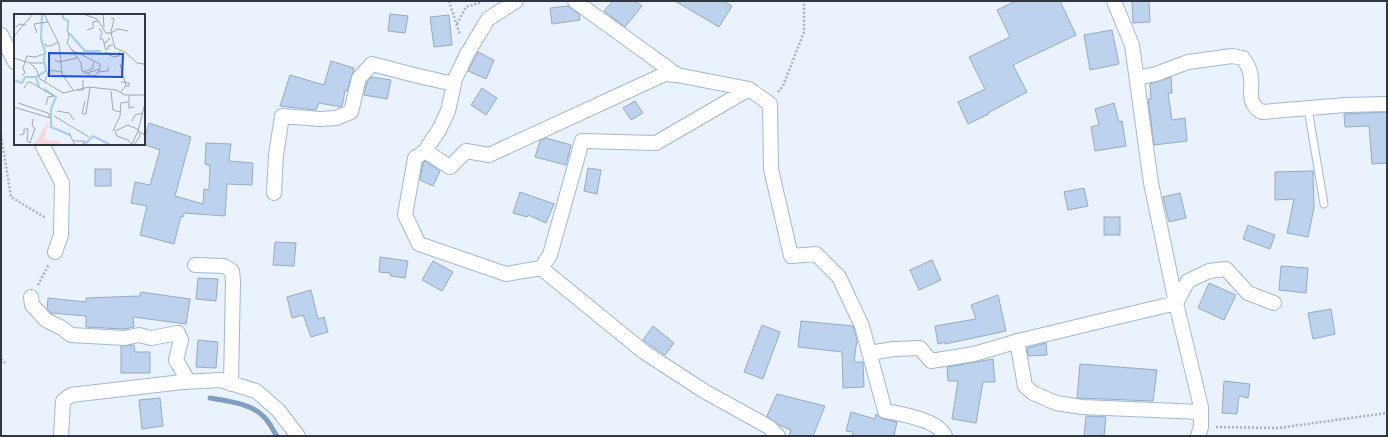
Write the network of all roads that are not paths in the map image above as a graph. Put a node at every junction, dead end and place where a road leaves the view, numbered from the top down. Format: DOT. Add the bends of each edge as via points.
graph roads {
  1 [pos="516,1"];
  2 [pos="575,1"];
  3 [pos="1114,1"];
  4 [pos="1,35"];
  5 [pos="14,60"];
  6 [pos="677,75"];
  7 [pos="1137,78"];
  8 [pos="454,84"];
  9 [pos="749,89"];
  10 [pos="1387,104"];
  11 [pos="1308,109"];
  12 [pos="43,145"];
  13 [pos="425,151"];
  14 [pos="274,193"];
  15 [pos="1324,204"];
  16 [pos="55,252"];
  17 [pos="195,265"];
  18 [pos="540,268"];
  19 [pos="31,297"];
  20 [pos="1176,303"];
  21 [pos="1274,303"];
  22 [pos="1017,341"];
  23 [pos="869,354"];
  24 [pos="189,382"];
  25 [pos="231,384"];
  26 [pos="1201,412"];
  27 [pos="61,436"];
  28 [pos="298,436"];
  29 [pos="778,436"];
  30 [pos="946,436"];
  31 [pos="1198,436"];
  1 -- 8 [label="street" via="488,19 467,54"];
  2 -- 6 [label="street"];
  3 -- 7 [label="street" via="1132,45"];
  4 -- 5 [label="street"];
  6 -- 9 [label="street"];
  6 -- 13 [label="street" via="665,74 489,155 466,151 450,166"];
  7 -- 11 [label="street" via="1188,62 1232,56 1243,58 1250,70 1251,101 1255,108 1262,112"];
  7 -- 20 [label="street" via="1151,183"];
  8 -- 13 [label="street" via="448,112"];
  8 -- 14 [label="street" via="372,64 359,78 351,112 336,118 320,120 282,116 276,154"];
  9 -- 18 [label="street" via="656,143 582,141 550,255"];
  9 -- 23 [label="street" via="770,104 771,169 791,256 816,254 839,277 862,326"];
  10 -- 11 [label="street"];
  11 -- 15 [label="lane"];
  12 -- 16 [label="street" via="62,183 61,235"];
  13 -- 18 [label="street" via="415,158 405,215 419,244 506,274"];
  17 -- 25 [label="street" via="224,266 232,271"];
  18 -- 29 [label="street" via="644,352 704,391 769,427"];
  19 -- 24 [label="street" via="32,305 46,320 71,335 126,338 139,335 151,338 178,333 181,340 176,360"];
  20 -- 21 [label="street" via="1188,281 1209,271 1226,269 1248,293"];
  20 -- 22 [label="street"];
  20 -- 26 [label="street"];
  22 -- 23 [label="street" via="974,354 931,361 920,348 894,349"];
  22 -- 26 [label="street" via="1025,386 1033,393 1056,402 1082,407"];
  23 -- 30 [label="street" via="885,411 915,416 943,430"];
  24 -- 25 [label="street" via="221,380"];
  24 -- 27 [label="street" via="71,395 63,401"];
  25 -- 28 [label="street" via="256,391 278,410"];
  26 -- 31 [label="street"];
}
